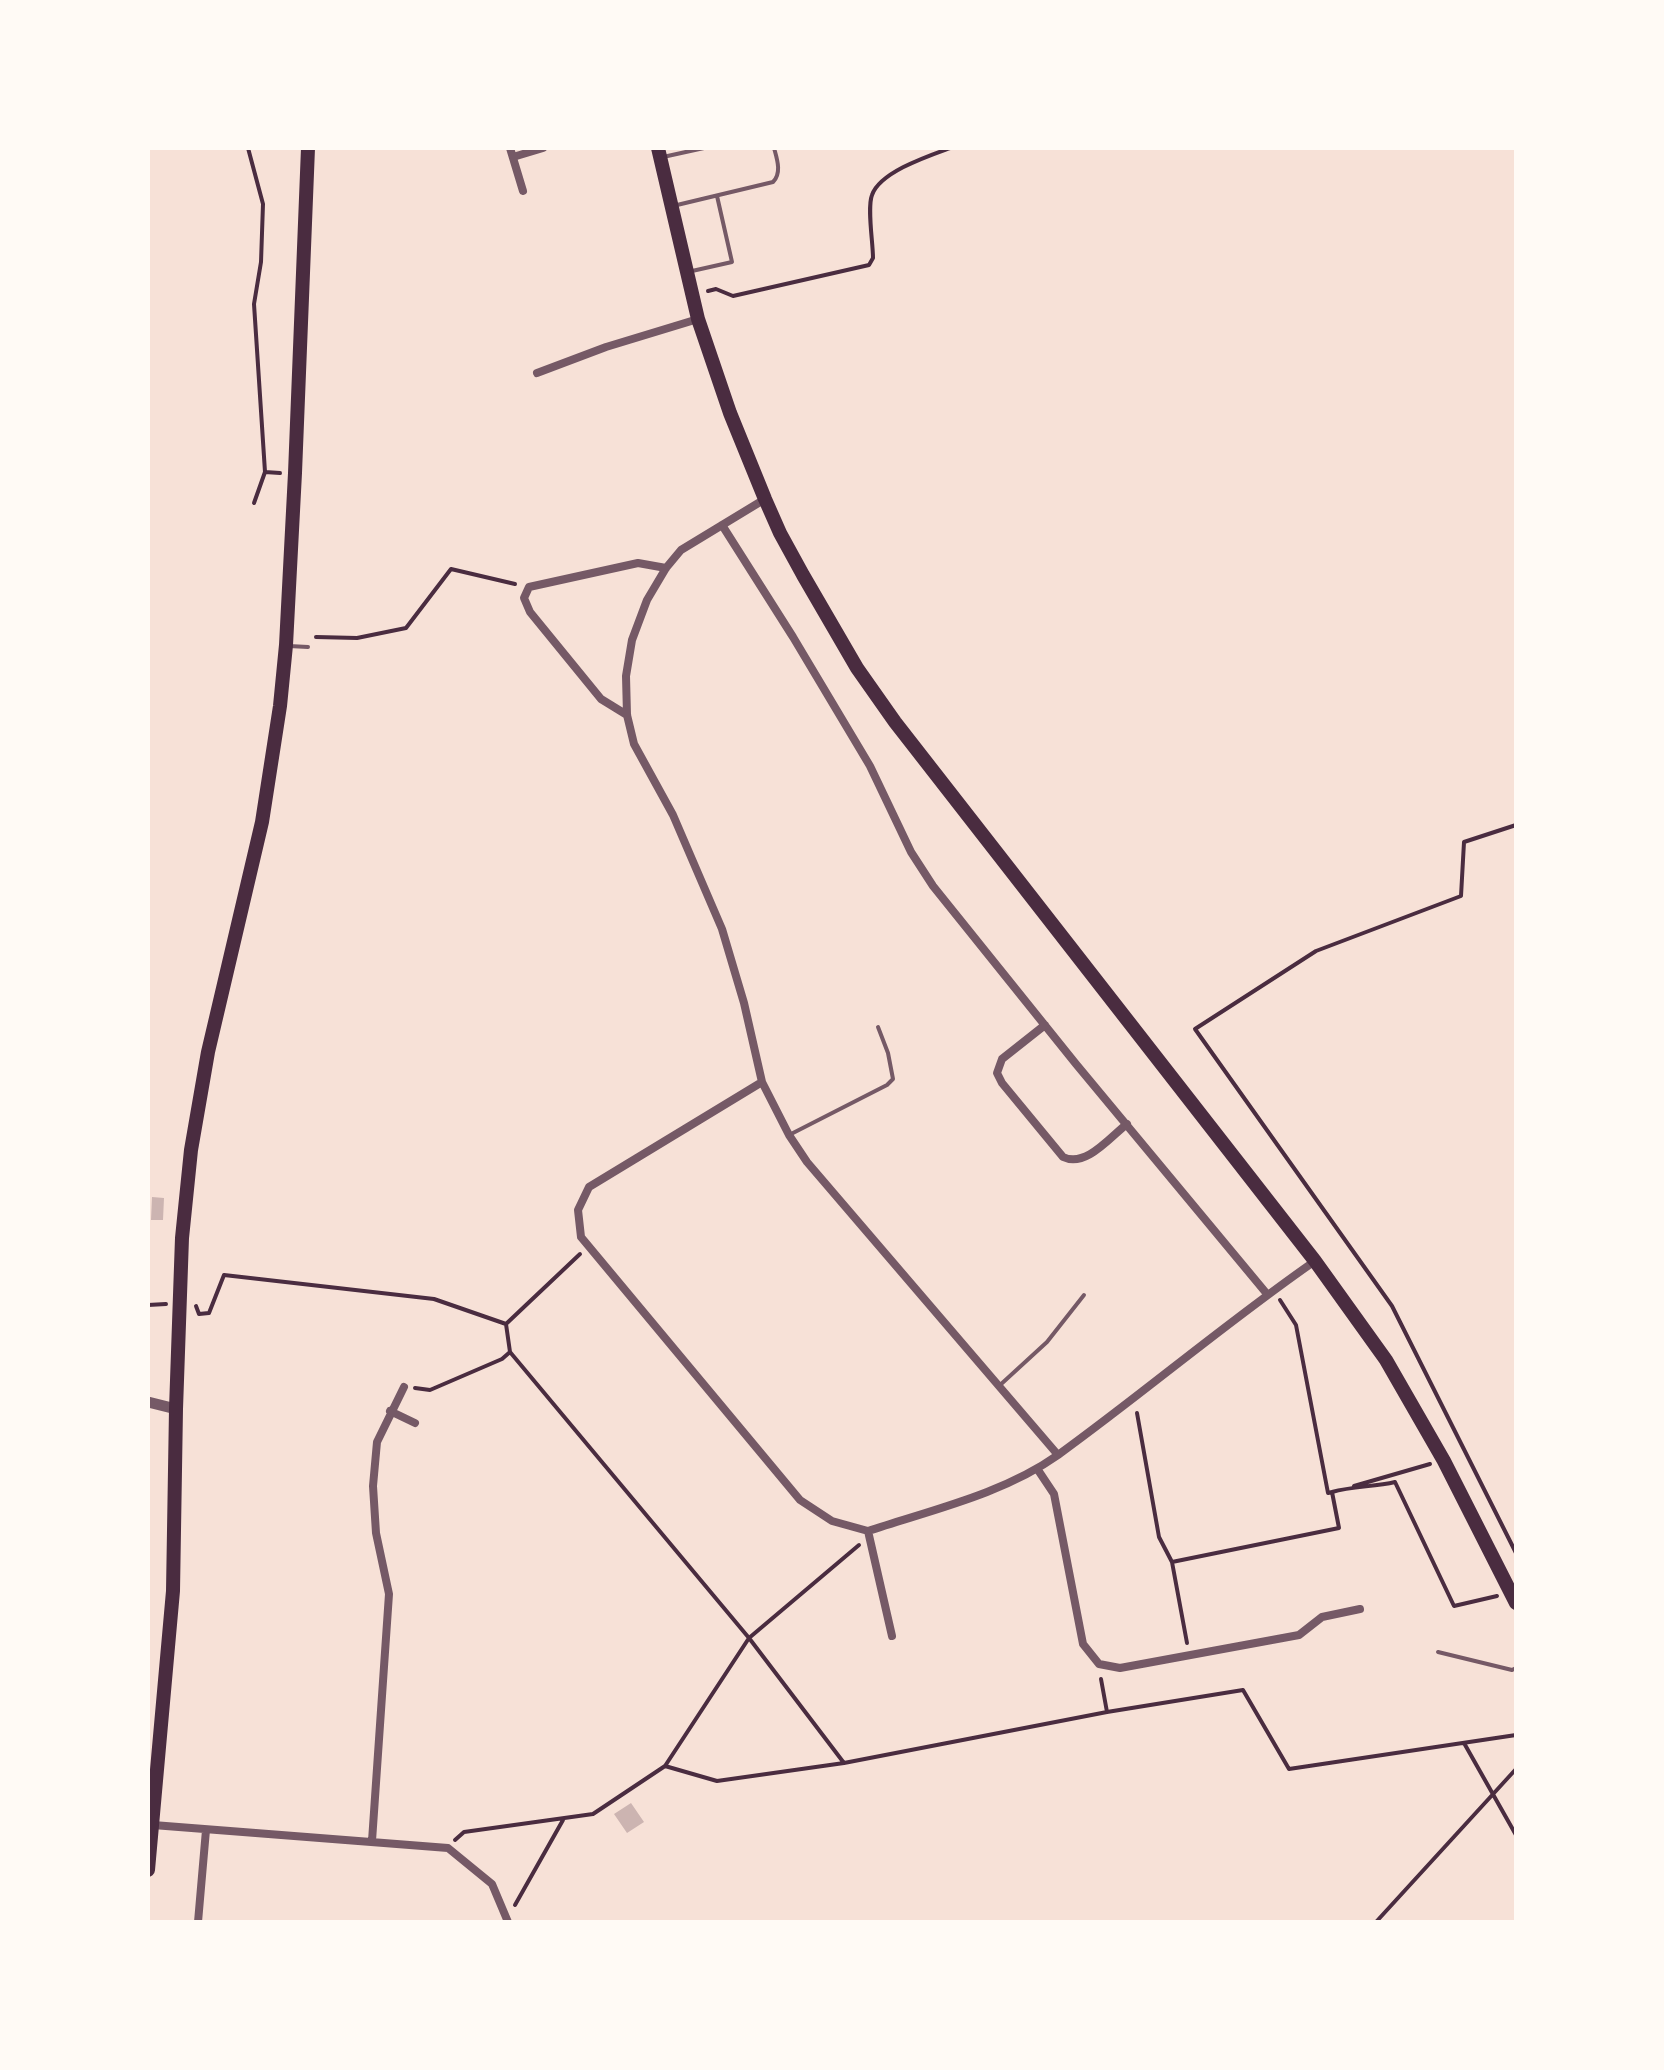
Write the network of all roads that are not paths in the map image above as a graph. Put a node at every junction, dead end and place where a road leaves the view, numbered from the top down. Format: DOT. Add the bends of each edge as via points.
graph roads {
  1 [pos="308,148"];
  2 [pos="543,148"];
  3 [pos="704,148"];
  4 [pos="774,148"];
  5 [pos="512,153"];
  6 [pos="660,153"];
  7 [pos="523,191"];
  8 [pos="717,196"];
  9 [pos="670,206"];
  10 [pos="685,272"];
  11 [pos="698,319"];
  12 [pos="537,373"];
  13 [pos="765,499"];
  14 [pos="722,525"];
  15 [pos="666,568"];
  16 [pos="286,641"];
  17 [pos="308,647"];
  18 [pos="627,715"];
  19 [pos="1045,1025"];
  20 [pos="878,1027"];
  21 [pos="762,1082"];
  22 [pos="1127,1124"];
  23 [pos="789,1135"];
  24 [pos="1315,1261"];
  25 [pos="1270,1292"];
  26 [pos="1084,1295"];
  27 [pos="999,1386"];
  28 [pos="404,1387"];
  29 [pos="148,1402"];
  30 [pos="176,1409"];
  31 [pos="390,1411"];
  32 [pos="415,1423"];
  33 [pos="1058,1455"];
  34 [pos="1038,1470"];
  35 [pos="868,1531"];
  36 [pos="1514,1598"];
  37 [pos="1360,1609"];
  38 [pos="892,1636"];
  39 [pos="1438,1652"];
  40 [pos="1516,1668"];
  41 [pos="153,1825"];
  42 [pos="206,1830"];
  43 [pos="372,1841"];
  44 [pos="148,1870"];
  45 [pos="508,1921"];
  46 [pos="198,1922"];
  1 -- 16 [label="main road"];
  2 -- 5 [label="street"];
  3 -- 6 [label="lane"];
  4 -- 8 [label="lane" via="778,171 773,182"];
  5 -- 7 [label="street"];
  6 -- 9 [label="main road"];
  8 -- 9 [label="lane"];
  8 -- 10 [label="lane" via="732,262"];
  9 -- 10 [label="main road"];
  10 -- 11 [label="main road"];
  11 -- 12 [label="street"];
  11 -- 13 [label="main road"];
  13 -- 14 [label="street"];
  13 -- 24 [label="main road" via="857,668 895,722"];
  14 -- 15 [label="street" via="681,550"];
  14 -- 19 [label="street" via="870,766 911,852"];
  15 -- 18 [label="street" via="632,640"];
  15 -- 18 [label="street" via="638,563 529,587 524,598 601,699"];
  16 -- 17 [label="lane"];
  16 -- 30 [label="main road" via="262,822 208,1052 191,1150"];
  18 -- 21 [label="street" via="634,744 673,815 722,929"];
  19 -- 22 [label="street"];
  19 -- 22 [label="street" via="1002,1059 997,1073 1063,1157 1083,1159"];
  20 -- 23 [label="lane" via="893,1079"];
  21 -- 23 [label="street"];
  21 -- 35 [label="street" via="589,1187 578,1210 581,1237 800,1500 832,1521"];
  22 -- 25 [label="street"];
  23 -- 27 [label="street"];
  24 -- 25 [label="street"];
  24 -- 36 [label="main road" via="1386,1360"];
  25 -- 33 [label="street"];
  26 -- 27 [label="lane" via="1047,1342"];
  27 -- 33 [label="street"];
  28 -- 31 [label="street"];
  29 -- 30 [label="street"];
  30 -- 41 [label="main road" via="173,1591"];
  31 -- 32 [label="street"];
  31 -- 43 [label="street" via="377,1442 373,1486 389,1594"];
  33 -- 34 [label="street"];
  34 -- 35 [label="street"];
  34 -- 37 [label="street" via="1054,1494 1083,1644 1099,1664 1120,1668 1299,1635 1322,1617"];
  35 -- 38 [label="street"];
  39 -- 40 [label="lane"];
  41 -- 42 [label="street"];
  41 -- 44 [label="main road"];
  42 -- 43 [label="street"];
  42 -- 46 [label="street"];
  43 -- 45 [label="street" via="448,1848 492,1884"];
}
